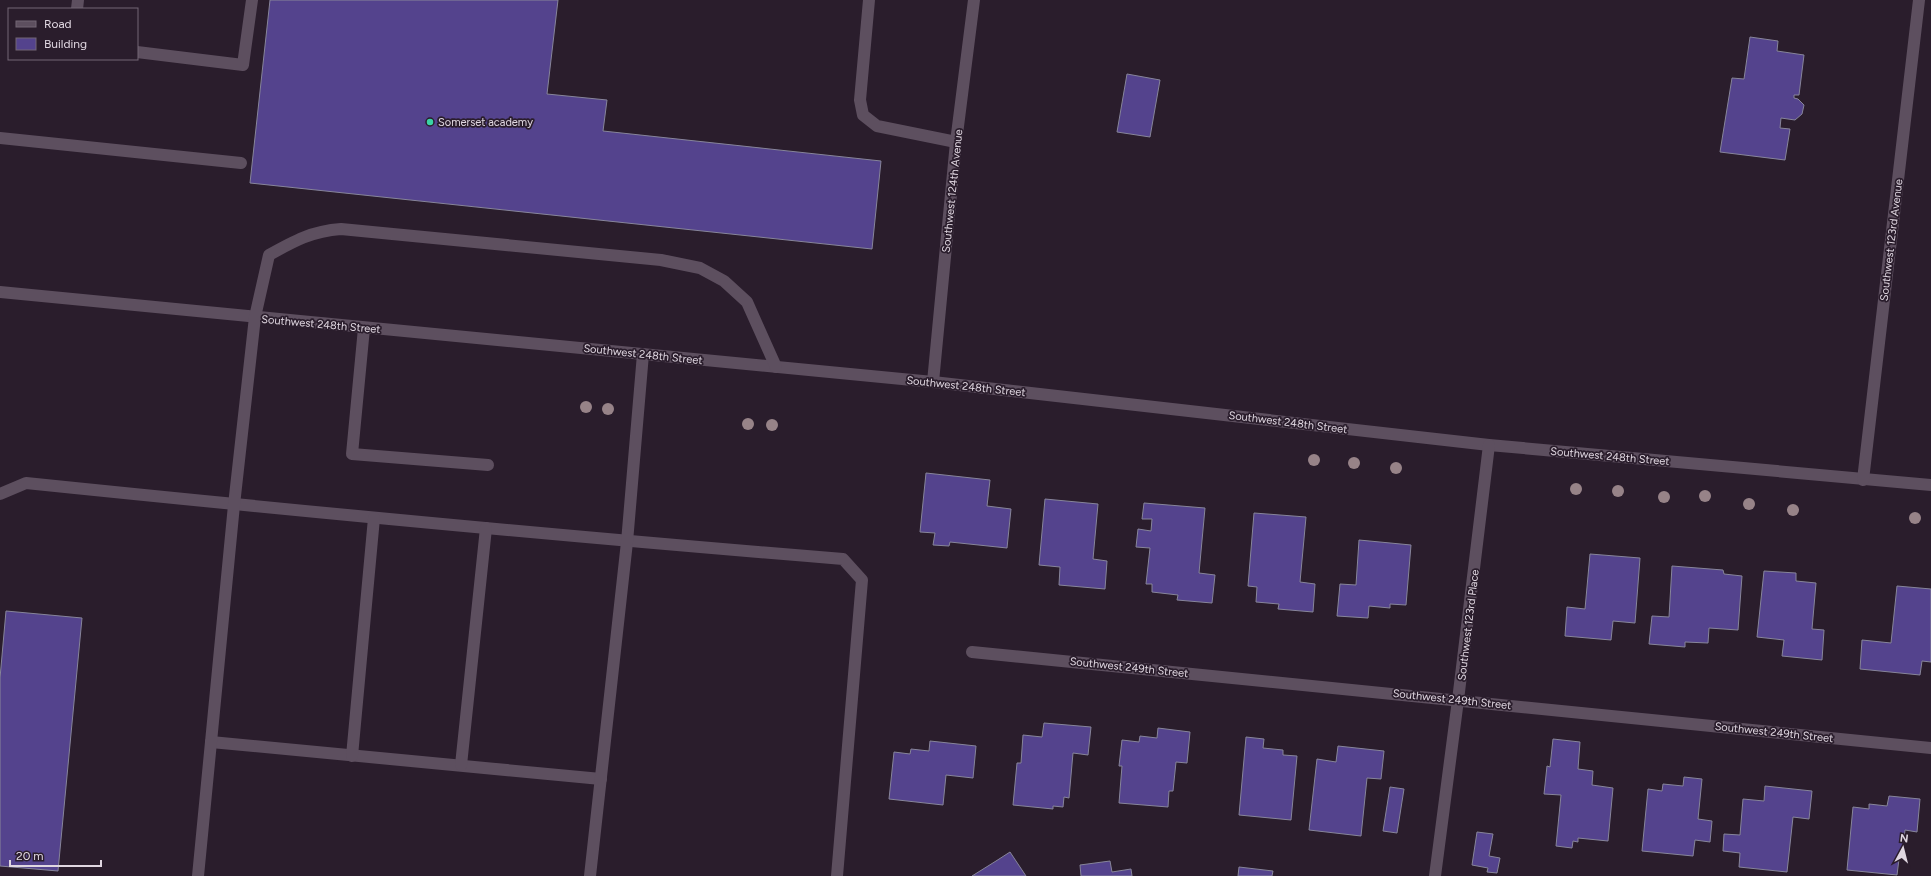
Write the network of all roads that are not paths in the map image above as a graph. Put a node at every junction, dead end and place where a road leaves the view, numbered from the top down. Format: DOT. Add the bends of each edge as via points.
graph roads {
  1 [pos="252,0"];
  2 [pos="869,0"];
  3 [pos="974,0"];
  4 [pos="1919,0"];
  5 [pos="138,52"];
  6 [pos="0,138"];
  7 [pos="956,142"];
  8 [pos="241,163"];
  9 [pos="0,292"];
  10 [pos="255,317"];
  11 [pos="364,328"];
  12 [pos="643,354"];
  13 [pos="776,367"];
  14 [pos="933,382"];
  15 [pos="1489,445"];
  16 [pos="488,465"];
  17 [pos="1863,480"];
  18 [pos="1931,485"];
  19 [pos="0,494"];
  20 [pos="234,505"];
  21 [pos="374,518"];
  22 [pos="486,528"];
  23 [pos="627,542"];
  24 [pos="972,652"];
  25 [pos="1458,700"];
  26 [pos="211,742"];
  27 [pos="1931,748"];
  28 [pos="352,756"];
  29 [pos="461,766"];
  30 [pos="601,779"];
  31 [pos="198,876"];
  32 [pos="590,876"];
  33 [pos="837,876"];
  34 [pos="1435,876"];
  1 -- 5 [label="street" via="243,65"];
  2 -- 7 [label="street" via="860,100 863,115 877,126"];
  3 -- 7 [label="street, Southwest 124th Avenue"];
  4 -- 17 [label="street, Southwest 123rd Avenue"];
  6 -- 8 [label="street"];
  7 -- 14 [label="street, Southwest 124th Avenue"];
  9 -- 10 [label="street, Southwest 248th Street"];
  10 -- 11 [label="street, Southwest 248th Street"];
  10 -- 13 [label="street" via="269,255 299,238 323,230 341,229 661,260 700,268 724,280 747,302"];
  10 -- 20 [label="street"];
  11 -- 12 [label="street, Southwest 248th Street"];
  11 -- 16 [label="street" via="352,454"];
  12 -- 13 [label="street, Southwest 248th Street"];
  12 -- 23 [label="street"];
  13 -- 14 [label="street, Southwest 248th Street"];
  14 -- 15 [label="street, Southwest 248th Street"];
  15 -- 17 [label="street, Southwest 248th Street"];
  15 -- 25 [label="street, Southwest 123rd Place"];
  17 -- 18 [label="street, Southwest 248th Street"];
  19 -- 20 [label="street" via="26,483"];
  20 -- 21 [label="street"];
  20 -- 26 [label="street"];
  21 -- 22 [label="street"];
  21 -- 28 [label="street"];
  22 -- 23 [label="street"];
  22 -- 29 [label="street"];
  23 -- 30 [label="street"];
  23 -- 33 [label="street" via="843,559 862,580"];
  24 -- 25 [label="street, Southwest 249th Street"];
  25 -- 27 [label="street, Southwest 249th Street"];
  25 -- 34 [label="street, Southwest 123rd Place"];
  26 -- 28 [label="street"];
  26 -- 31 [label="street"];
  28 -- 29 [label="street"];
  29 -- 30 [label="street"];
  30 -- 32 [label="street"];
}
